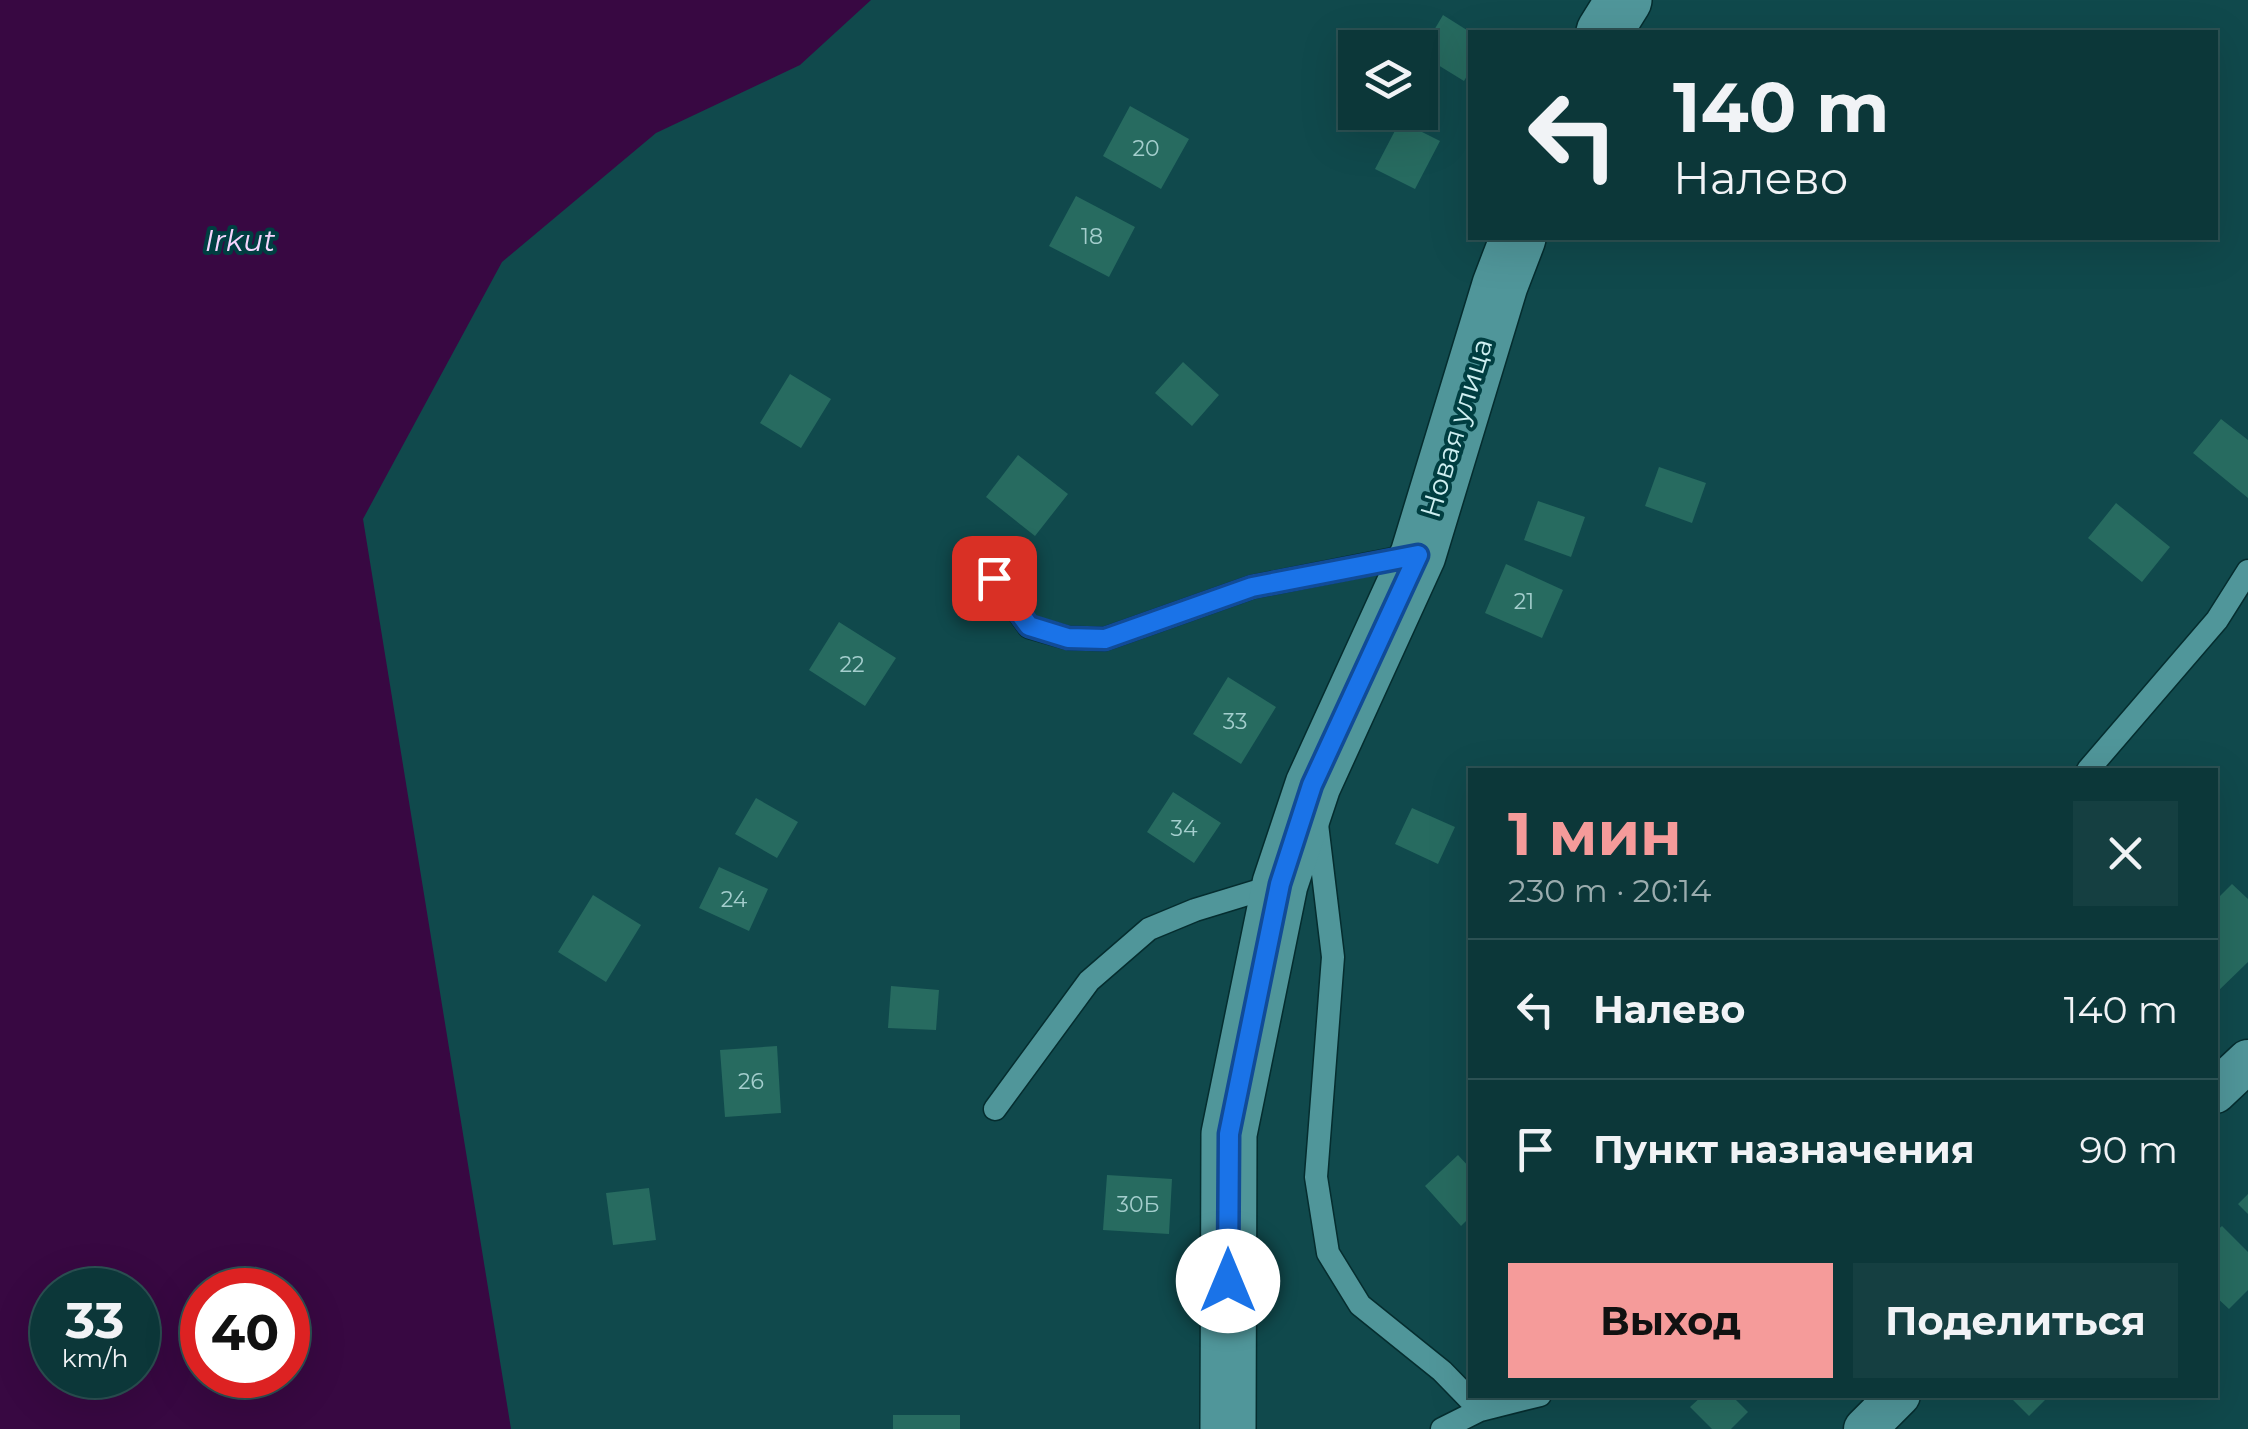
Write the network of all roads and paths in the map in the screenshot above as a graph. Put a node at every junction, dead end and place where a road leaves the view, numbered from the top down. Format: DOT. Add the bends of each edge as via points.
graph roads {
  1 [pos="1624,0"];
  2 [pos="1605,30"];
  3 [pos="1517,240"];
  4 [pos="1418,555"];
  5 [pos="2248,571"];
  6 [pos="994,578"];
  7 [pos="2090,768"];
  8 [pos="1312,785"];
  9 [pos="1280,884"];
  10 [pos="2248,1061"];
  11 [pos="2218,1089"];
  12 [pos="995,1109"];
  13 [pos="1468,1398"];
  14 [pos="1468,1398"];
  15 [pos="1528,1398"];
  16 [pos="1896,1398"];
  17 [pos="1480,1410"];
  18 [pos="1228,1429"];
  19 [pos="1442,1429"];
  20 [pos="1865,1429"];
  1 -- 2 [label="street"];
  3 -- 4 [label="street, Новая улица"];
  4 -- 6 [label="lane" via="1252,587 1105,639 1068,638 1029,626"];
  4 -- 8 [label="street, Новая улица"];
  5 -- 7 [label="lane" via="2216,620"];
  8 -- 9 [label="street, Новая улица"];
  8 -- 13 [label="lane" via="1333,957 1316,1177 1328,1254 1360,1305"];
  9 -- 12 [label="lane" via="1149,929 1089,980"];
  9 -- 18 [label="street, Новая улица" via="1229,1134"];
  10 -- 11 [label="street"];
  14 -- 17 [label="lane"];
  15 -- 17 [label="lane"];
  16 -- 20 [label="street"];
  17 -- 19 [label="lane"];
}
